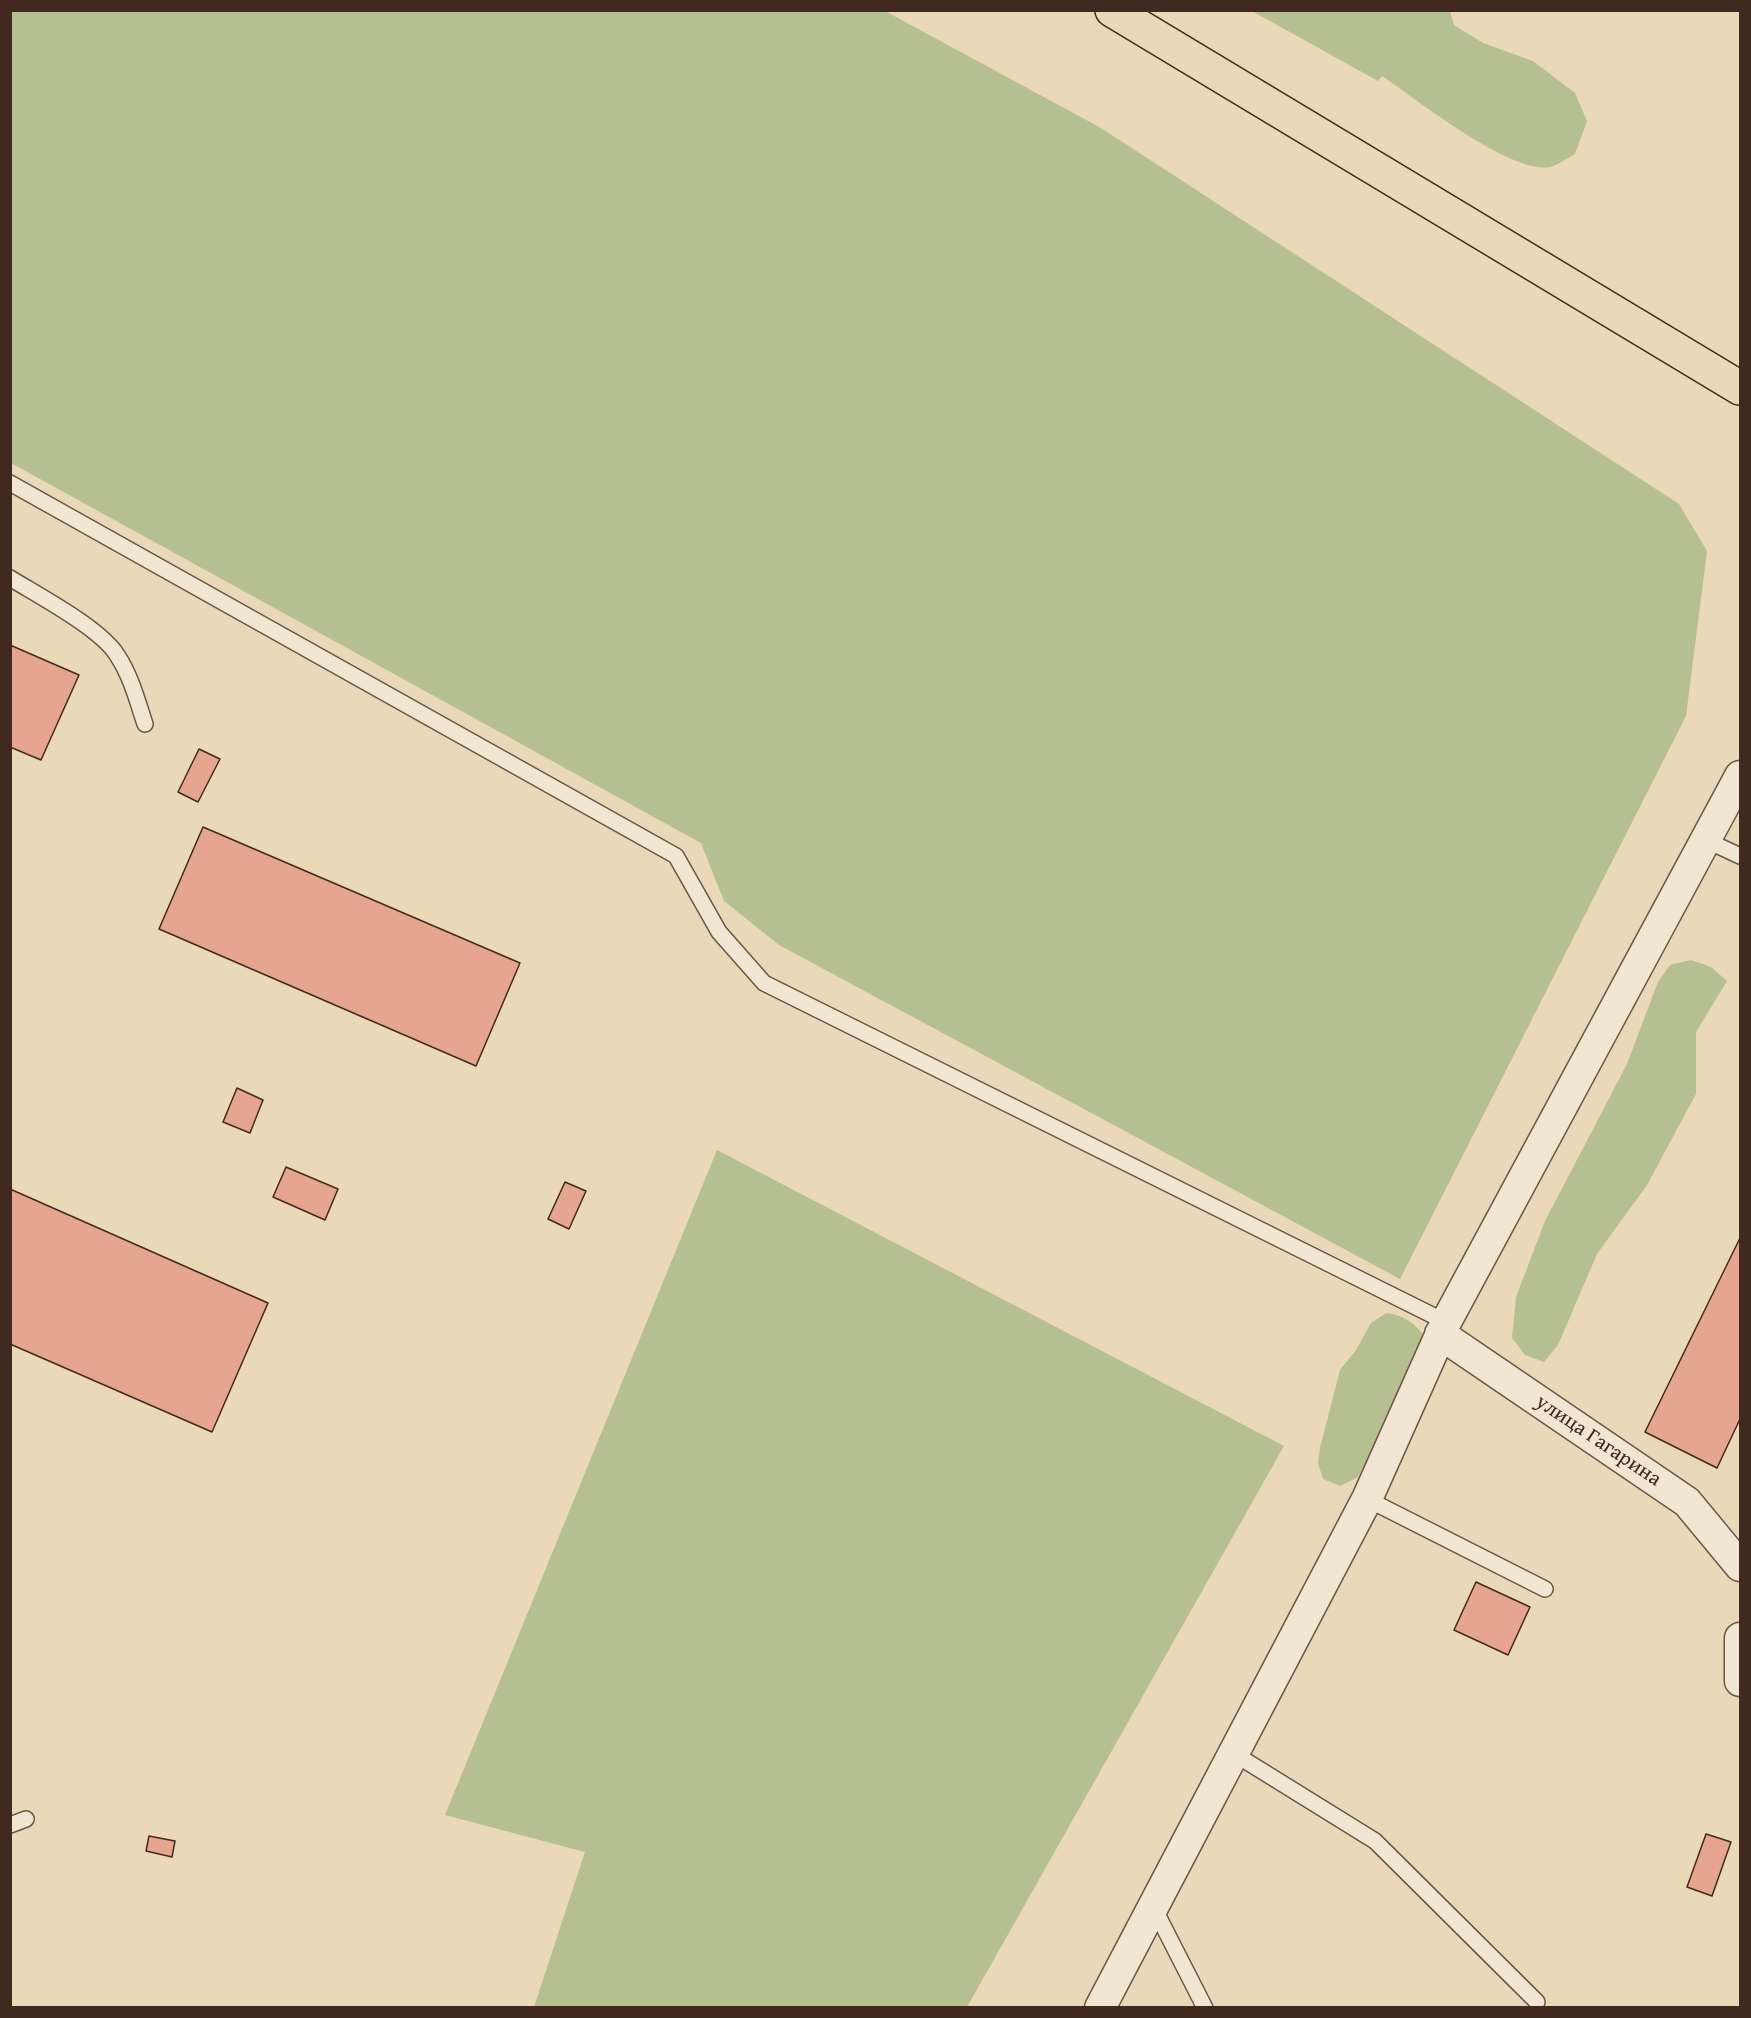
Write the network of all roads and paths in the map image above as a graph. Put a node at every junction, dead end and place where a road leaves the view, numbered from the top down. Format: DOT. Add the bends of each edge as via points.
graph roads {
  1 [pos="1112,10"];
  2 [pos="1740,388"];
  3 [pos="10,483"];
  4 [pos="10,578"];
  5 [pos="145,724"];
  6 [pos="1740,776"];
  7 [pos="1708,841"];
  8 [pos="1740,856"];
  9 [pos="1443,1328"];
  10 [pos="1367,1499"];
  11 [pos="1740,1566"];
  12 [pos="1545,1589"];
  13 [pos="1740,1638"];
  14 [pos="1740,1681"];
  15 [pos="1233,1753"];
  16 [pos="26,1819"];
  17 [pos="10,1825"];
  18 [pos="1154,1908"];
  19 [pos="1538,2002"];
  20 [pos="1100,2007"];
  21 [pos="1205,2007"];
  1 -- 2 [label="main road"];
  3 -- 9 [label="lane" via="676,856 719,932 764,983"];
  4 -- 5 [label="lane" via="91,630 116,652 132,681"];
  6 -- 7 [label="street"];
  7 -- 8 [label="lane"];
  7 -- 9 [label="street"];
  9 -- 10 [label="street"];
  9 -- 11 [label="street, улица Гагарина" via="1687,1502"];
  10 -- 12 [label="lane"];
  10 -- 15 [label="street"];
  13 -- 14 [label="street"];
  15 -- 18 [label="street"];
  15 -- 19 [label="lane" via="1375,1841"];
  16 -- 17 [label="lane"];
  18 -- 20 [label="street"];
  18 -- 21 [label="lane"];
}
